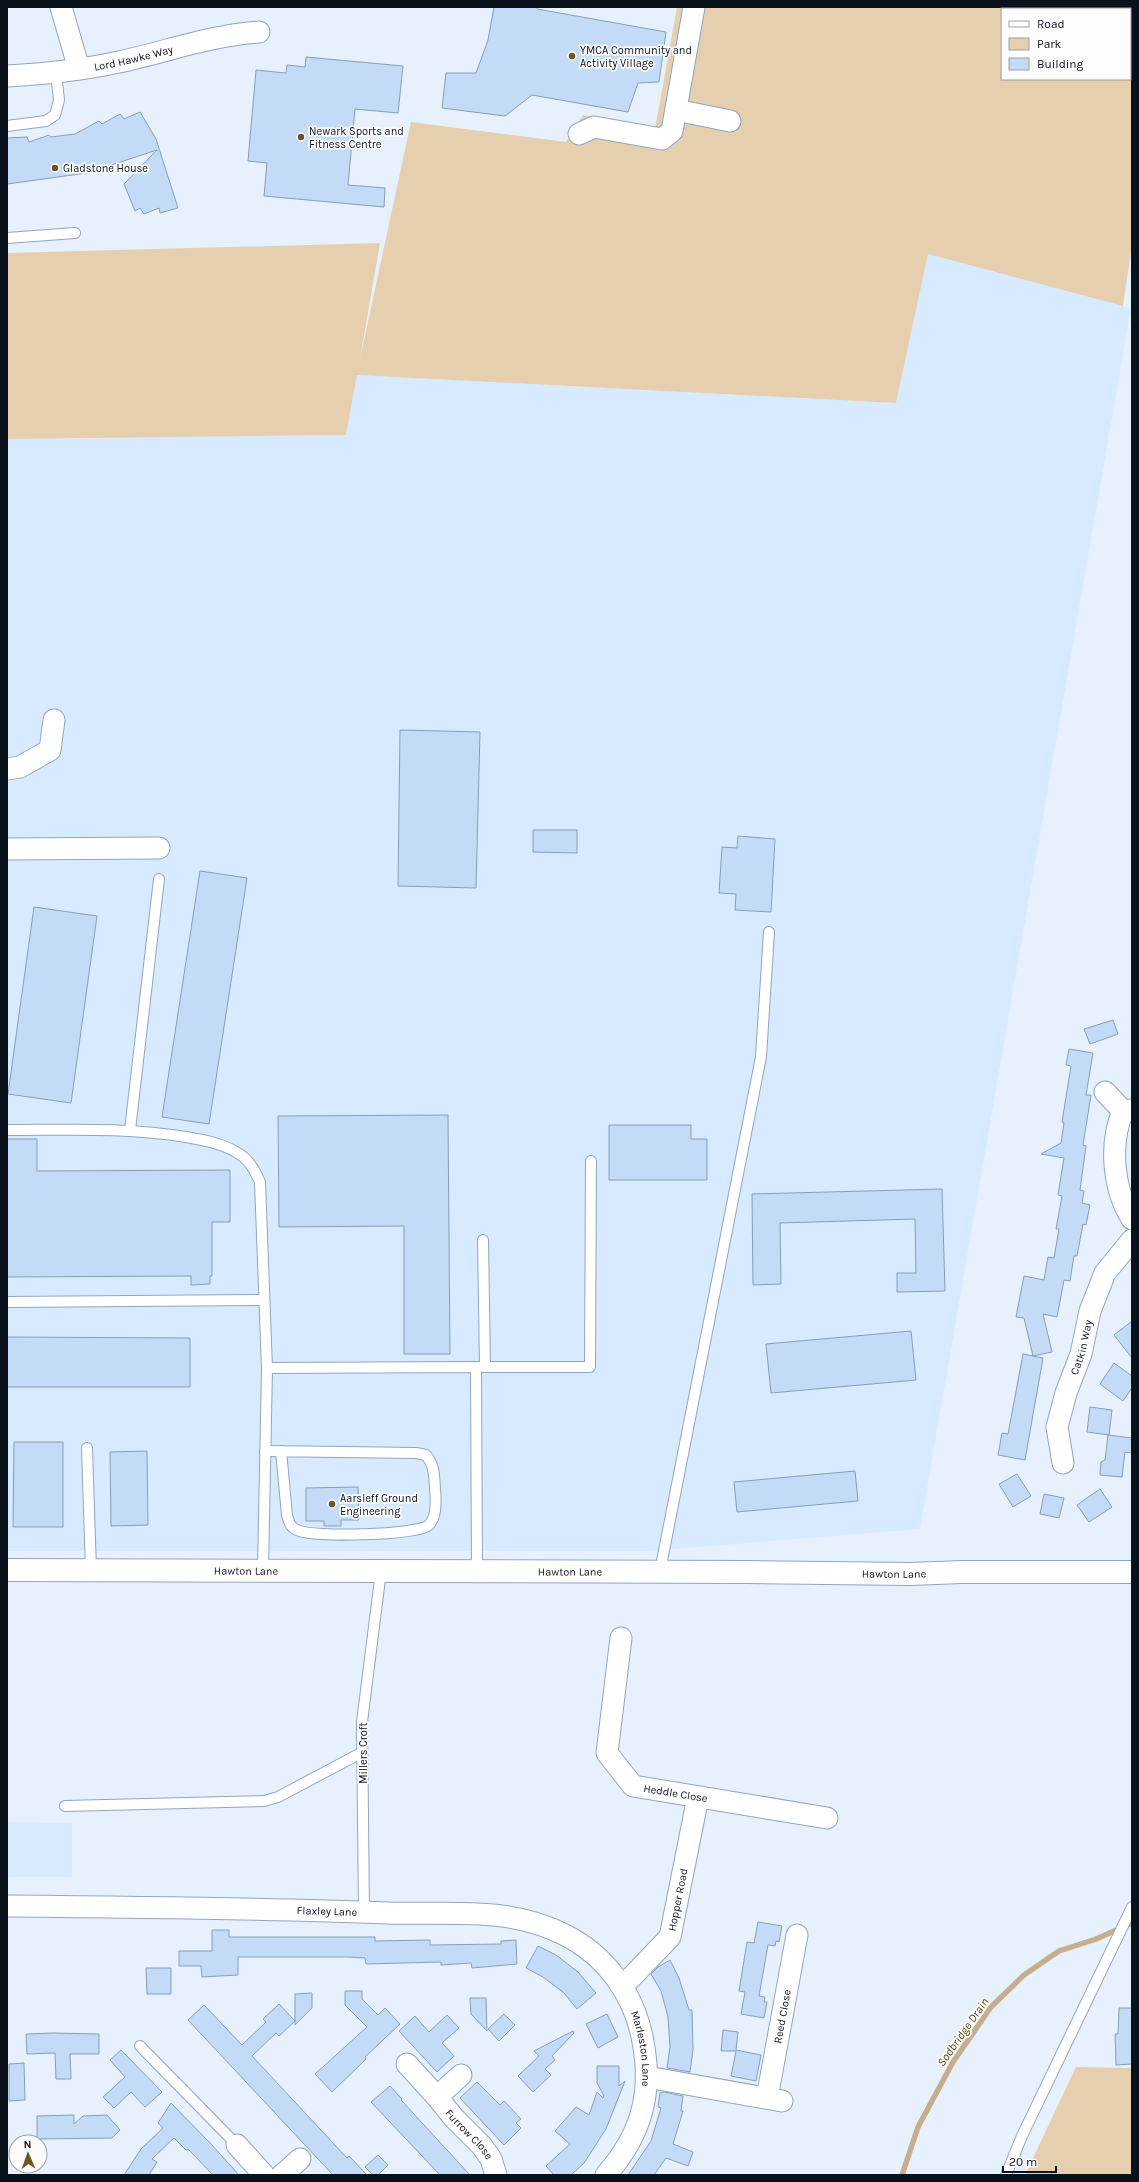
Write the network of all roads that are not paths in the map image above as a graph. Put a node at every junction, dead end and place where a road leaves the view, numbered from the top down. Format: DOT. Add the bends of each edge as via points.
graph roads {
  1 [pos="61,7"];
  2 [pos="694,7"];
  3 [pos="259,32"];
  4 [pos="79,69"];
  5 [pos="56,73"];
  6 [pos="7,76"];
  7 [pos="676,110"];
  8 [pos="730,121"];
  9 [pos="7,126"];
  10 [pos="579,134"];
  11 [pos="75,233"];
  12 [pos="7,238"];
  13 [pos="54,720"];
  14 [pos="7,769"];
  15 [pos="158,848"];
  16 [pos="7,849"];
  17 [pos="159,879"];
  18 [pos="769,932"];
  19 [pos="1105,1092"];
  20 [pos="1127,1110"];
  21 [pos="7,1130"];
  22 [pos="130,1130"];
  23 [pos="591,1161"];
  24 [pos="1132,1219"];
  25 [pos="483,1240"];
  26 [pos="1132,1240"];
  27 [pos="264,1300"];
  28 [pos="7,1302"];
  29 [pos="480,1367"];
  30 [pos="267,1368"];
  31 [pos="87,1448"];
  32 [pos="265,1451"];
  33 [pos="281,1451"];
  34 [pos="1063,1463"];
  35 [pos="7,1570"];
  36 [pos="91,1570"];
  37 [pos="263,1570"];
  38 [pos="381,1571"];
  39 [pos="477,1571"];
  40 [pos="660,1571"];
  41 [pos="1132,1572"];
  42 [pos="621,1638"];
  43 [pos="361,1753"];
  44 [pos="698,1797"];
  45 [pos="65,1806"];
  46 [pos="827,1818"];
  47 [pos="7,1906"];
  48 [pos="1132,1907"];
  49 [pos="364,1912"];
  50 [pos="797,1935"];
  51 [pos="623,1986"];
  52 [pos="140,2046"];
  53 [pos="407,2064"];
  54 [pos="461,2075"];
  55 [pos="647,2077"];
  56 [pos="437,2096"];
  57 [pos="237,2145"];
  58 [pos="300,2158"];
  59 [pos="264,2175"];
  60 [pos="282,2175"];
  61 [pos="496,2175"];
  62 [pos="606,2175"];
  63 [pos="1006,2175"];
  1 -- 4 [label="street"];
  2 -- 7 [label="street"];
  3 -- 4 [label="street, Lord Hawke Way" via="238,33 119,62"];
  4 -- 5 [label="street, Lord Hawke Way"];
  5 -- 6 [label="street, Lord Hawke Way"];
  5 -- 9 [label="lane" via="59,100 55,115 46,121"];
  7 -- 8 [label="street"];
  7 -- 10 [label="street" via="672,131 662,139 594,127"];
  11 -- 12 [label="lane"];
  13 -- 14 [label="street" via="50,750 20,767"];
  15 -- 16 [label="street"];
  17 -- 22 [label="lane"];
  18 -- 40 [label="lane" via="761,1057"];
  19 -- 20 [label="street"];
  20 -- 24 [label="street" via="1116,1126 1114,1156 1119,1187"];
  21 -- 22 [label="lane"];
  22 -- 27 [label="lane" via="210,1142 236,1152 253,1166 260,1182"];
  23 -- 29 [label="lane" via="590,1367"];
  25 -- 29 [label="lane"];
  26 -- 34 [label="street, Catkin Way" via="1105,1273 1090,1311 1081,1354 1066,1393 1057,1427"];
  27 -- 28 [label="lane"];
  27 -- 30 [label="lane"];
  29 -- 30 [label="lane"];
  29 -- 39 [label="lane"];
  30 -- 32 [label="lane"];
  31 -- 36 [label="lane"];
  32 -- 33 [label="lane"];
  32 -- 37 [label="lane"];
  33 -- 33 [label="lane" via="426,1455 433,1463 435,1513 431,1524 423,1529 400,1532 326,1535 297,1530 290,1525"];
  35 -- 36 [label="street, Hawton Lane"];
  36 -- 37 [label="street, Hawton Lane"];
  37 -- 38 [label="street, Hawton Lane"];
  38 -- 39 [label="street, Hawton Lane"];
  38 -- 43 [label="lane, Millers Croft" via="362,1722"];
  39 -- 40 [label="street, Hawton Lane"];
  40 -- 41 [label="street, Hawton Lane" via="910,1574"];
  42 -- 44 [label="street, Heddle Close" via="607,1754 633,1786"];
  43 -- 45 [label="lane" via="278,1797 264,1801"];
  43 -- 49 [label="lane, Millers Croft"];
  44 -- 46 [label="street, Heddle Close"];
  44 -- 51 [label="street, Hopper Road" via="670,1936"];
  47 -- 49 [label="street, Flaxley Lane"];
  48 -- 63 [label="lane" via="1022,2136"];
  49 -- 51 [label="street, Flaxley Lane" via="490,1913 512,1916 563,1934 575,1941 604,1964"];
  50 -- 55 [label="street, Reed Close" via="775,2099"];
  51 -- 55 [label="street, Marleston Lane" via="640,2026"];
  52 -- 57 [label="lane"];
  53 -- 56 [label="street, Furrow Close"];
  54 -- 56 [label="street"];
  55 -- 62 [label="street, Marleston Lane" via="644,2108 635,2134 618,2162"];
  56 -- 61 [label="street, Furrow Close" via="454,2118 482,2146 491,2159"];
  57 -- 59 [label="street"];
  58 -- 60 [label="street"];
}
